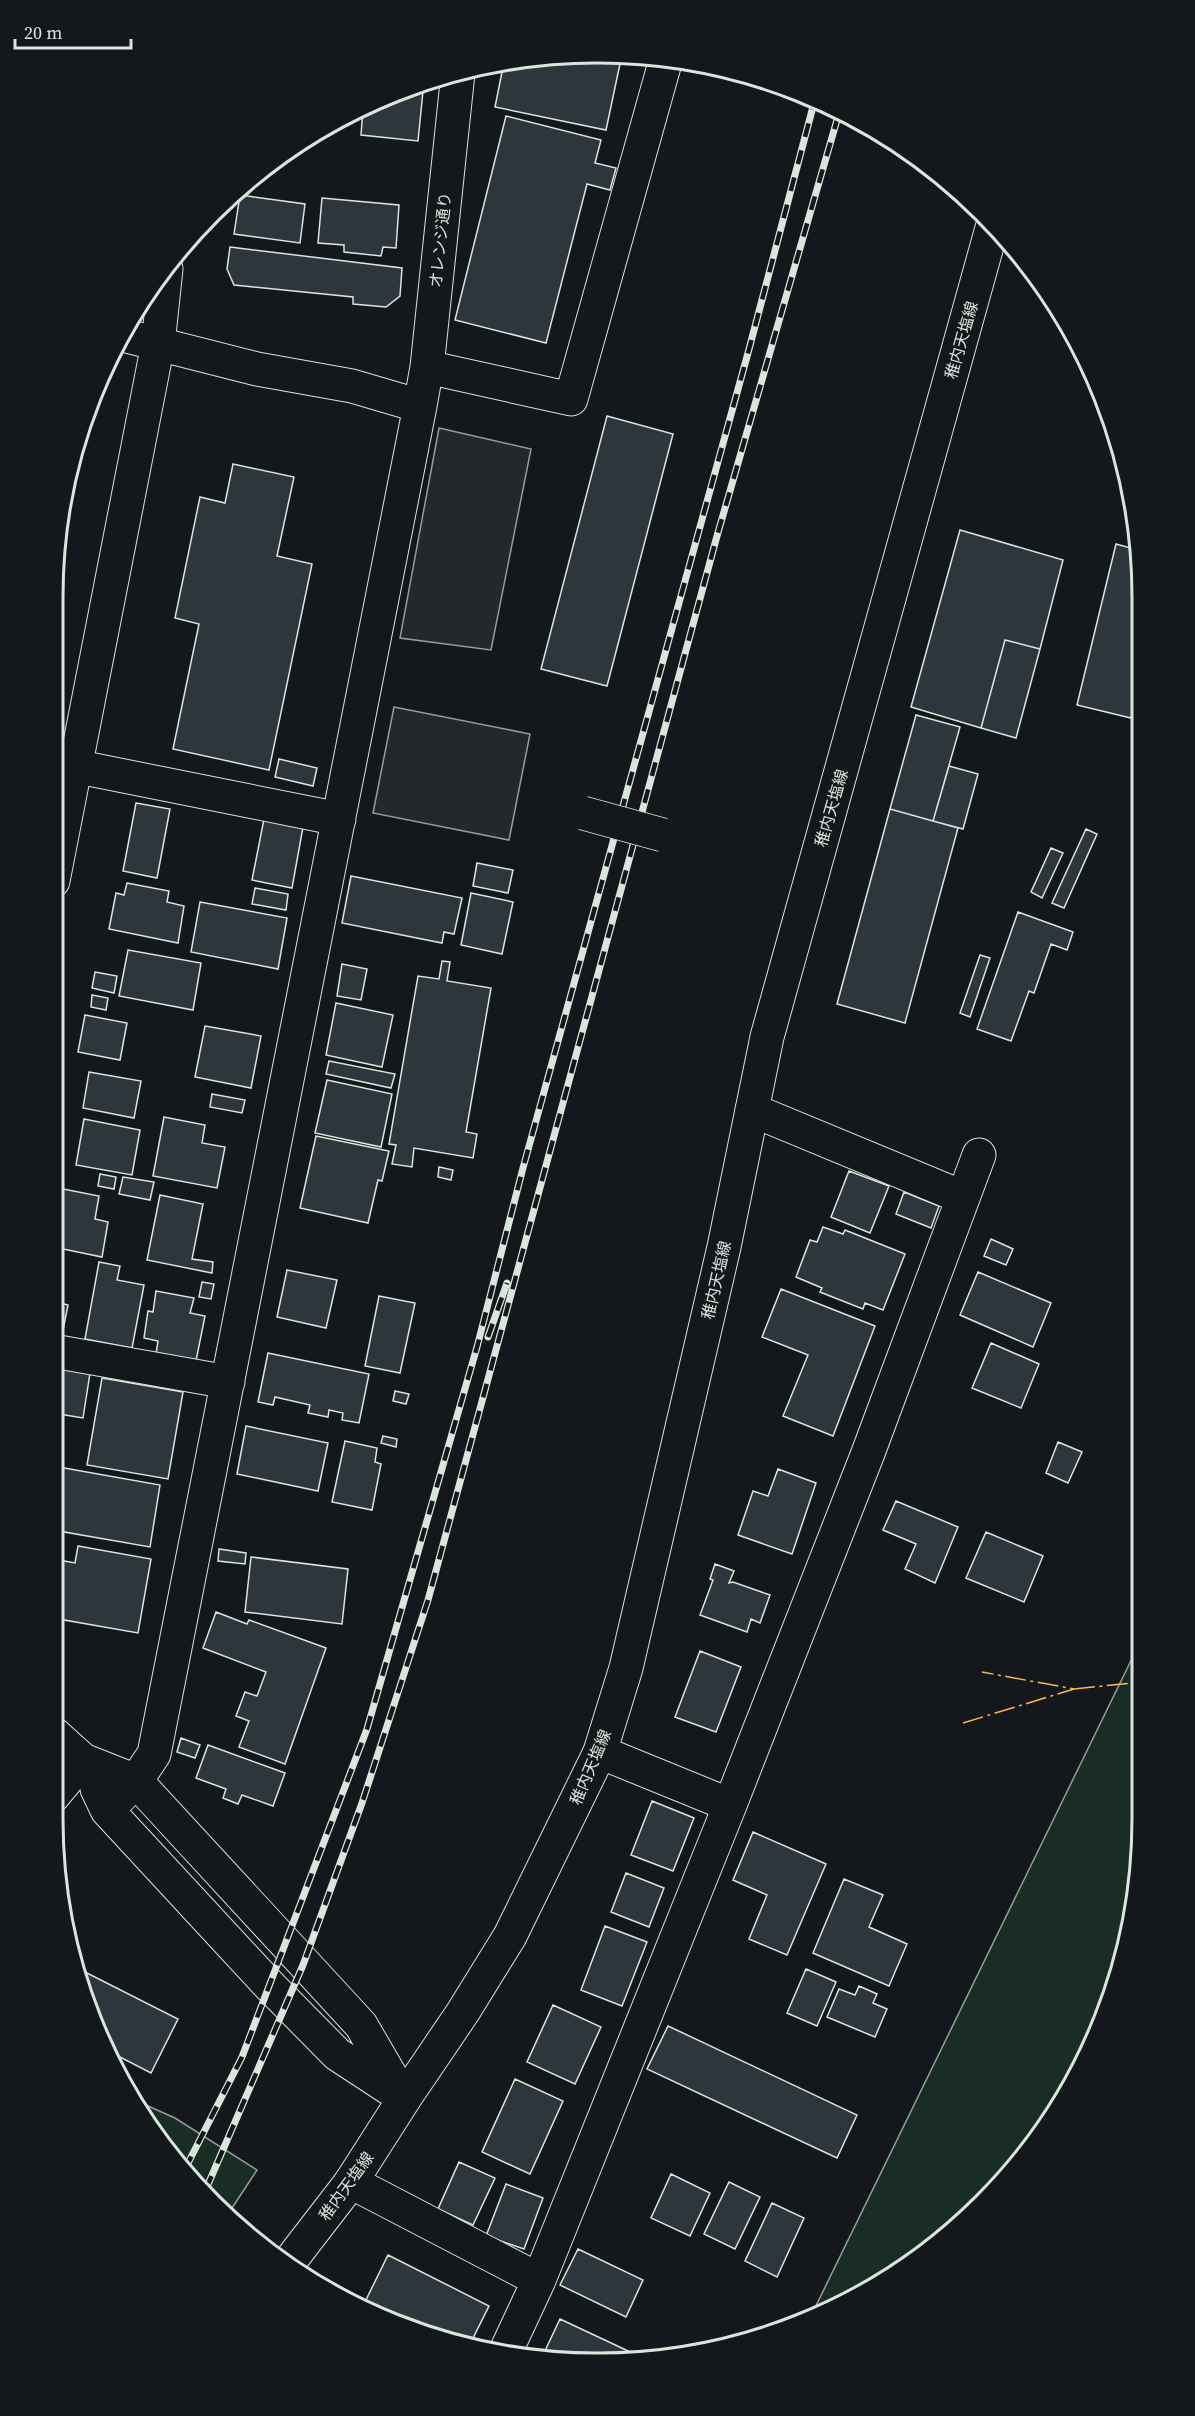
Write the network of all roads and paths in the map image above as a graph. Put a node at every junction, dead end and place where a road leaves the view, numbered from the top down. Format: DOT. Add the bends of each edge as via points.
graph roads {
  1 [pos="664,68"];
  2 [pos="457,82"];
  3 [pos="990,236"];
  4 [pos="163,286"];
  5 [pos="131,337"];
  6 [pos="158,344"];
  7 [pos="427,367"];
  8 [pos="420,406"];
  9 [pos="74,766"];
  10 [pos="584,813"];
  11 [pos="339,819"];
  12 [pos="63,824"];
  13 [pos="663,835"];
  14 [pos="752,1110"];
  15 [pos="979,1155"];
  16 [pos="962,1197"];
  17 [pos="63,1353"];
  18 [pos="228,1382"];
  19 [pos="63,1743"];
  20 [pos="600,1752"];
  21 [pos="83,1760"];
  22 [pos="136,1781"];
  23 [pos="63,1783"];
  24 [pos="730,1805"];
  25 [pos="107,1809"];
  26 [pos="404,2099"];
  27 [pos="351,2182"];
  28 [pos="293,2257"];
  29 [pos="539,2280"];
  30 [pos="509,2345"];
  1 -- 7 [label="street" via="571,399"];
  2 -- 7 [label="street, オレンジ通り"];
  3 -- 14 [label="street, 稚内天塩線" via="767,1037"];
  4 -- 6 [label="street"];
  5 -- 6 [label="street"];
  6 -- 8 [label="street" via="257,369 352,386"];
  6 -- 9 [label="street"];
  7 -- 8 [label="street, オレンジ通り"];
  8 -- 11 [label="street, オレンジ通り"];
  9 -- 11 [label="street"];
  9 -- 12 [label="street"];
  10 -- 13 [label="street, bridge"];
  11 -- 18 [label="street, オレンジ通り"];
  14 -- 16 [label="street"];
  14 -- 20 [label="street, 稚内天塩線" via="626,1668"];
  15 -- 16 [label="street"];
  16 -- 24 [label="street" via="868,1453"];
  17 -- 18 [label="street"];
  18 -- 22 [label="street, オレンジ通り" via="154,1754"];
  19 -- 21 [label="street"];
  20 -- 24 [label="street"];
  20 -- 26 [label="street, 稚内天塩線" via="510,1936"];
  21 -- 22 [label="street"];
  21 -- 23 [label="street"];
  21 -- 25 [label="street"];
  22 -- 25 [label="street, オレンジ通り"];
  22 -- 26 [label="street" via="361,2025"];
  24 -- 29 [label="street"];
  25 -- 26 [label="street" via="337,2054"];
  26 -- 27 [label="street, 稚内天塩線"];
  27 -- 28 [label="street, 稚内天塩線"];
  27 -- 29 [label="street"];
  29 -- 30 [label="street"];
}
